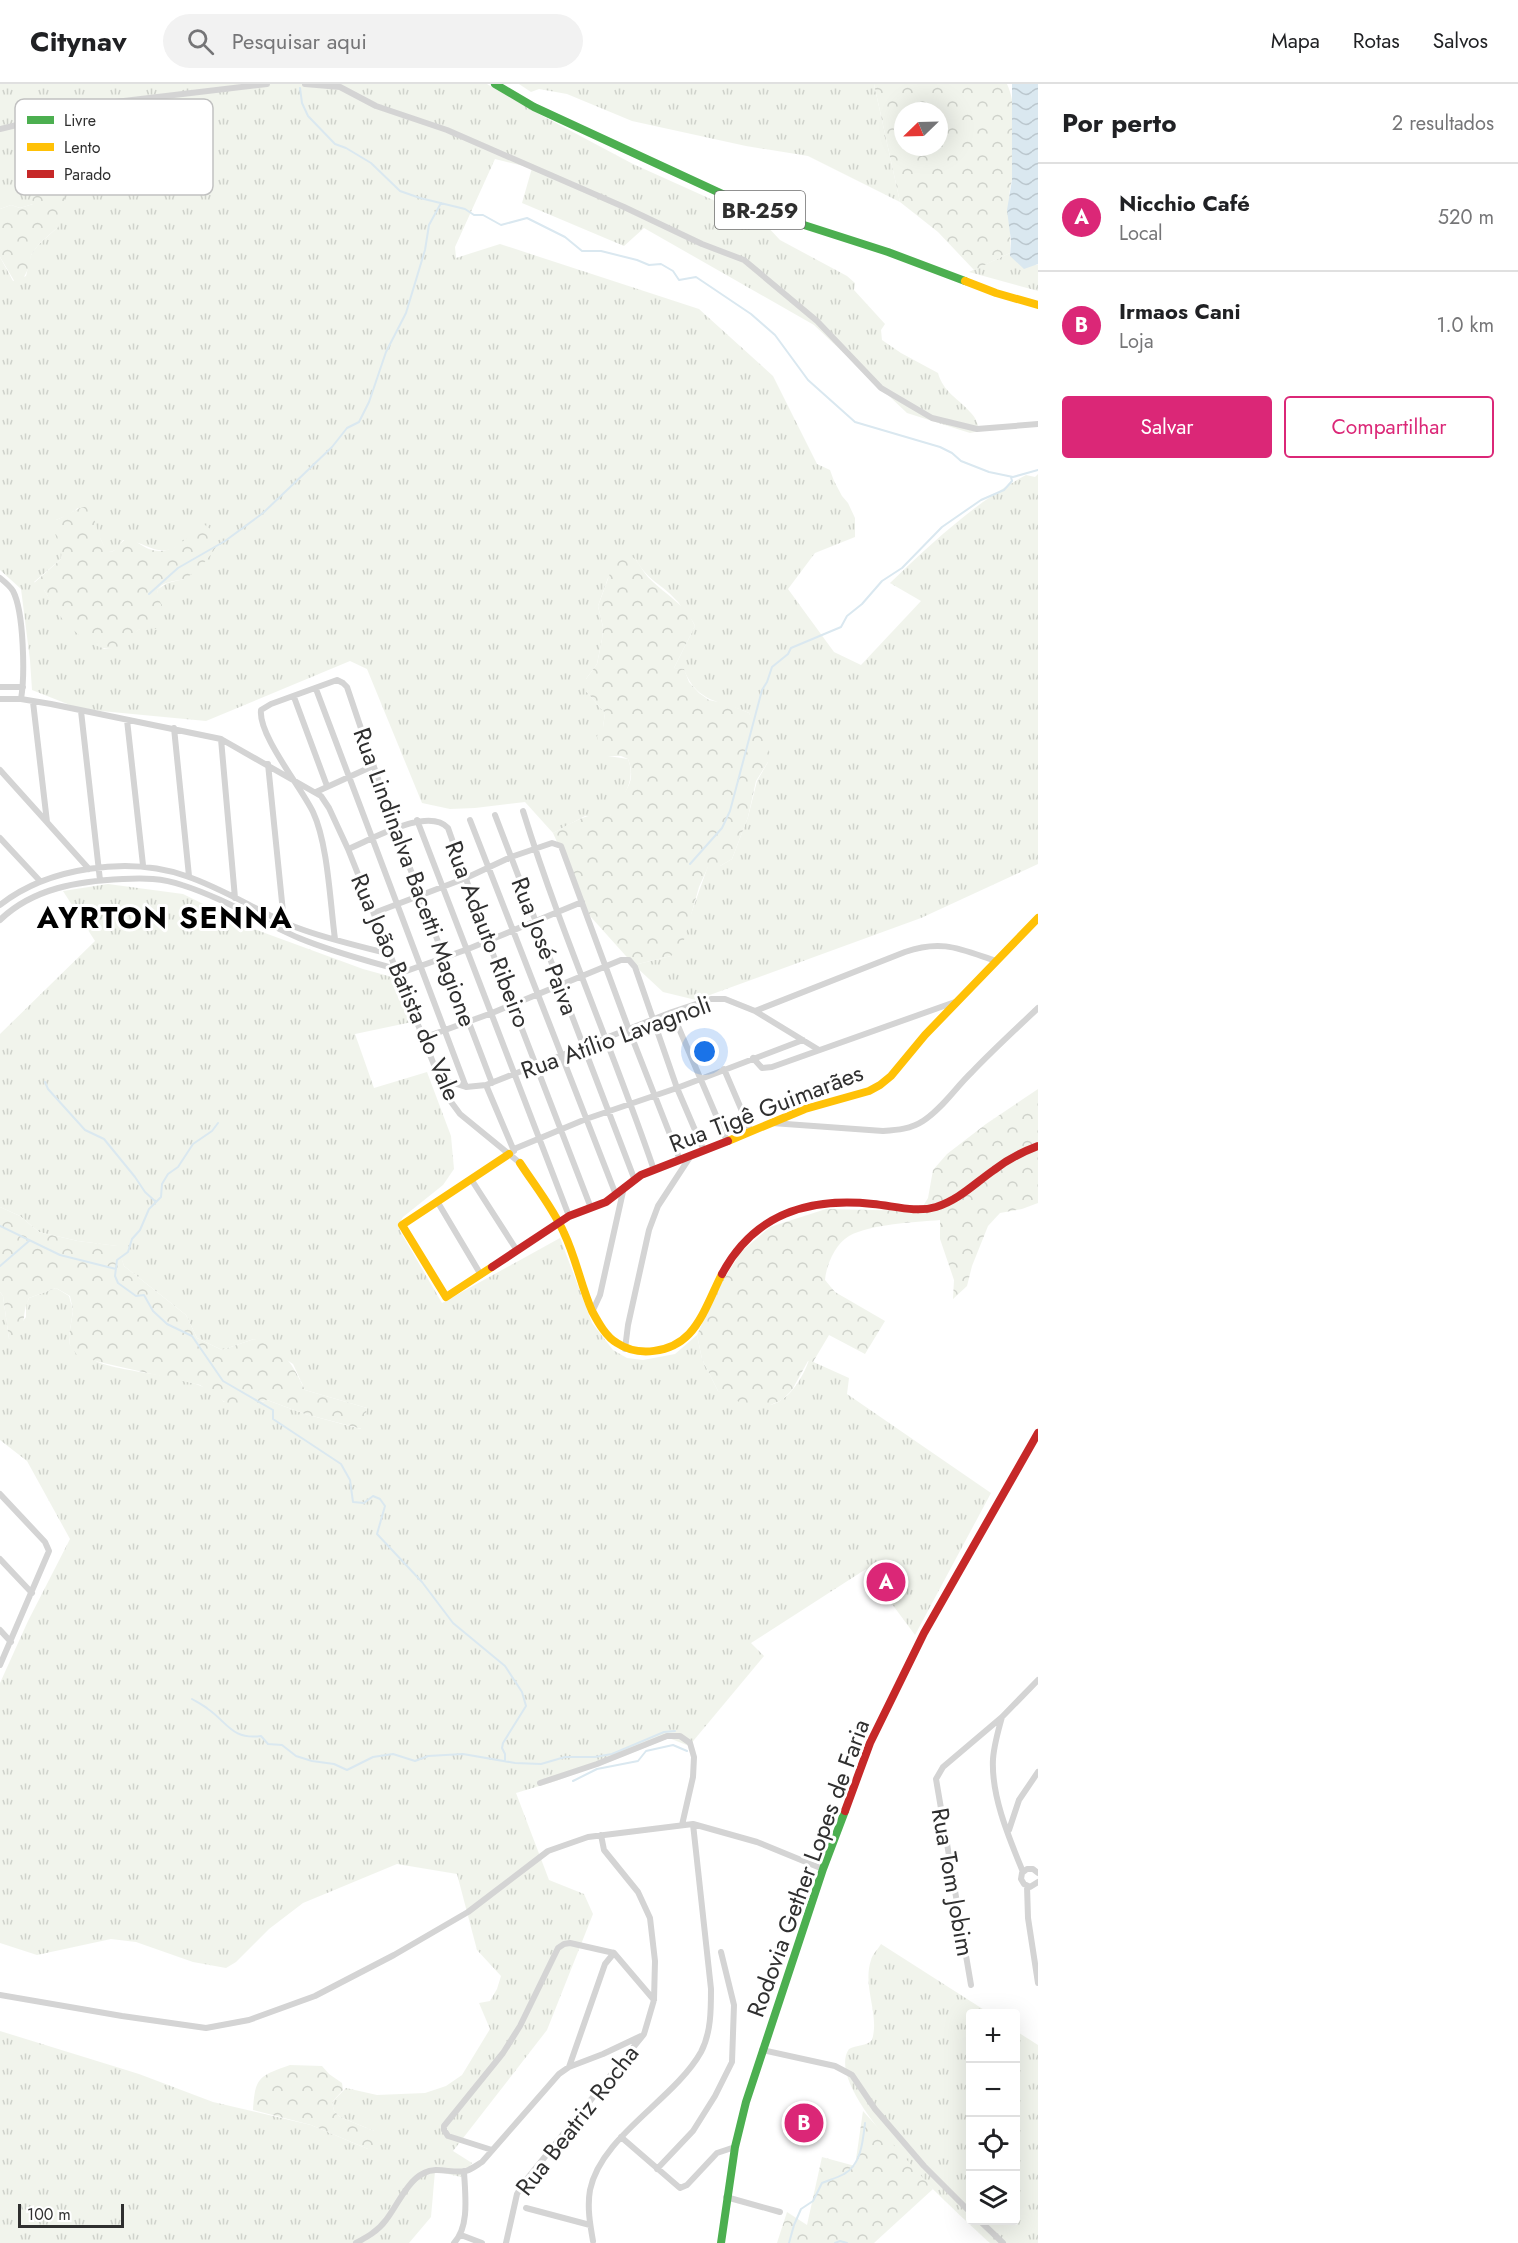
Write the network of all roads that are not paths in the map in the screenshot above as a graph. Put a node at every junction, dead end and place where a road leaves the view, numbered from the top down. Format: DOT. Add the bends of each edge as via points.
graph roads {
  1 [pos="267,84"];
  2 [pos="304,84"];
  3 [pos="495,84"];
  4 [pos="141,99"];
  5 [pos="15,125"];
  6 [pos="0,129"];
  7 [pos="1038,305"];
  8 [pos="1038,424"];
  9 [pos="0,578"];
  10 [pos="0,687"];
  11 [pos="23,687"];
  12 [pos="316,689"];
  13 [pos="294,697"];
  14 [pos="0,699"];
  15 [pos="21,699"];
  16 [pos="33,702"];
  17 [pos="81,711"];
  18 [pos="128,720"];
  19 [pos="174,728"];
  20 [pos="221,739"];
  21 [pos="268,764"];
  22 [pos="373,766"];
  23 [pos="0,770"];
  24 [pos="349,776"];
  25 [pos="295,781"];
  26 [pos="327,786"];
  27 [pos="316,792"];
  28 [pos="523,811"];
  29 [pos="495,815"];
  30 [pos="417,820"];
  31 [pos="471,820"];
  32 [pos="47,822"];
  33 [pos="395,829"];
  34 [pos="0,838"];
  35 [pos="373,839"];
  36 [pos="348,849"];
  37 [pos="535,850"];
  38 [pos="511,857"];
  39 [pos="143,865"];
  40 [pos="99,868"];
  41 [pos="488,868"];
  42 [pos="89,869"];
  43 [pos="189,876"];
  44 [pos="466,878"];
  45 [pos="100,880"];
  46 [pos="40,881"];
  47 [pos="442,887"];
  48 [pos="420,896"];
  49 [pos="235,898"];
  50 [pos="582,902"];
  51 [pos="0,903"];
  52 [pos="397,904"];
  53 [pos="374,913"];
  54 [pos="558,914"];
  55 [pos="1038,918"];
  56 [pos="0,920"];
  57 [pos="284,922"];
  58 [pos="536,922"];
  59 [pos="513,932"];
  60 [pos="335,939"];
  61 [pos="488,941"];
  62 [pos="468,950"];
  63 [pos="390,954"];
  64 [pos="444,958"];
  65 [pos="996,961"];
  66 [pos="605,966"];
  67 [pos="420,967"];
  68 [pos="397,972"];
  69 [pos="582,976"];
  70 [pos="559,985"];
  71 [pos="537,994"];
  72 [pos="956,1002"];
  73 [pos="513,1003"];
  74 [pos="1038,1008"];
  75 [pos="755,1011"];
  76 [pos="492,1012"];
  77 [pos="672,1012"];
  78 [pos="468,1021"];
  79 [pos="652,1021"];
  80 [pos="444,1030"];
  81 [pos="629,1030"];
  82 [pos="423,1038"];
  83 [pos="606,1038"];
  84 [pos="803,1040"];
  85 [pos="584,1047"];
  86 [pos="819,1050"];
  87 [pos="561,1055"];
  88 [pos="753,1058"];
  89 [pos="537,1065"];
  90 [pos="724,1070"];
  91 [pos="515,1074"];
  92 [pos="438,1078"];
  93 [pos="701,1079"];
  94 [pos="489,1084"];
  95 [pos="466,1087"];
  96 [pos="677,1088"];
  97 [pos="655,1096"];
  98 [pos="632,1103"];
  99 [pos="608,1112"];
  100 [pos="586,1119"];
  101 [pos="771,1123"];
  102 [pos="562,1130"];
  103 [pos="751,1132"];
  104 [pos="540,1138"];
  105 [pos="728,1141"];
  106 [pos="1038,1146"];
  107 [pos="512,1151"];
  108 [pos="704,1151"];
  109 [pos="690,1157"];
  110 [pos="680,1160"];
  111 [pos="520,1163"];
  112 [pos="654,1170"];
  113 [pos="634,1178"];
  114 [pos="471,1179"];
  115 [pos="624,1187"];
  116 [pos="616,1195"];
  117 [pos="437,1201"];
  118 [pos="591,1208"];
  119 [pos="569,1216"];
  120 [pos="558,1223"];
  121 [pos="516,1249"];
  122 [pos="481,1275"];
  123 [pos="592,1310"];
  124 [pos="625,1349"];
  125 [pos="1038,1433"];
  126 [pos="0,1494"];
  127 [pos="0,1559"];
  128 [pos="33,1593"];
  129 [pos="0,1630"];
  130 [pos="11,1642"];
  131 [pos="0,1665"];
  132 [pos="1038,1680"];
  133 [pos="1002,1717"];
  134 [pos="1038,1772"];
  135 [pos="540,1783"];
  136 [pos="693,1824"];
  137 [pos="682,1825"];
  138 [pos="1009,1832"];
  139 [pos="601,1835"];
  140 [pos="823,1869"];
  141 [pos="1037,1871"];
  142 [pos="1023,1872"];
  143 [pos="1038,1882"];
  144 [pos="1027,1886"];
  145 [pos="721,1952"];
  146 [pos="614,1953"];
  147 [pos="1038,1983"];
  148 [pos="971,1985"];
  149 [pos="0,1995"];
  150 [pos="654,2000"];
  151 [pos="644,2034"];
  152 [pos="762,2050"];
  153 [pos="570,2067"];
  154 [pos="621,2137"];
  155 [pos="735,2147"];
  156 [pos="492,2150"];
  157 [pos="657,2169"];
  158 [pos="464,2172"];
  159 [pos="726,2197"];
  160 [pos="526,2208"];
  161 [pos="966,2208"];
  162 [pos="780,2212"];
  163 [pos="590,2225"];
  164 [pos="984,2225"];
  165 [pos="461,2235"];
  166 [pos="593,2241"];
  167 [pos="356,2243"];
  168 [pos="454,2243"];
  169 [pos="482,2243"];
  170 [pos="506,2243"];
  171 [pos="721,2243"];
  172 [pos="1003,2243"];
  1 -- 4 [label="street"];
  2 -- 8 [label="street" via="340,87 376,106 447,130 744,260 817,321 881,388 932,418 977,429"];
  3 -- 7 [label="main road, BR-259" via="534,107 732,199"];
  5 -- 6 [label="street"];
  9 -- 11 [label="street" via="17,600"];
  10 -- 11 [label="street"];
  11 -- 15 [label="street"];
  12 -- 13 [label="street"];
  12 -- 22 [label="street, Rua Lindinalva Bacetti Magione" via="332,681 340,681 346,687"];
  12 -- 24 [label="street"];
  13 -- 25 [label="street" via="264,707 261,720"];
  13 -- 26 [label="street"];
  14 -- 15 [label="street"];
  15 -- 16 [label="street"];
  16 -- 17 [label="street"];
  16 -- 32 [label="street"];
  17 -- 18 [label="street"];
  17 -- 40 [label="street"];
  18 -- 19 [label="street"];
  18 -- 39 [label="street"];
  19 -- 20 [label="street"];
  19 -- 43 [label="street"];
  20 -- 21 [label="street"];
  20 -- 49 [label="street"];
  21 -- 25 [label="street"];
  21 -- 57 [label="street"];
  22 -- 24 [label="street"];
  22 -- 33 [label="street, Rua Lindinalva Bacetti Magione"];
  23 -- 32 [label="street"];
  24 -- 26 [label="street"];
  24 -- 35 [label="street"];
  25 -- 27 [label="street"];
  25 -- 60 [label="street" via="321,831"];
  26 -- 27 [label="street"];
  27 -- 36 [label="street, Rua João Batista do Vale" via="325,800"];
  28 -- 37 [label="street"];
  29 -- 38 [label="street, Rua José Paiva"];
  30 -- 33 [label="street"];
  30 -- 44 [label="street, Rua Adauto Ribeiro" via="434,820 448,828"];
  30 -- 47 [label="street"];
  31 -- 41 [label="street"];
  32 -- 42 [label="street"];
  33 -- 35 [label="street"];
  33 -- 48 [label="street, Rua Lindinalva Bacetti Magione"];
  34 -- 46 [label="street"];
  35 -- 36 [label="street"];
  35 -- 52 [label="street"];
  36 -- 53 [label="street, Rua João Batista do Vale"];
  37 -- 38 [label="street"];
  37 -- 50 [label="street" via="556,843 563,849"];
  37 -- 54 [label="street"];
  38 -- 41 [label="street"];
  38 -- 58 [label="street, Rua José Paiva"];
  39 -- 40 [label="street"];
  39 -- 43 [label="street"];
  40 -- 42 [label="street"];
  40 -- 45 [label="street"];
  41 -- 44 [label="street"];
  41 -- 59 [label="street"];
  42 -- 46 [label="street"];
  43 -- 49 [label="street"];
  44 -- 47 [label="street"];
  44 -- 61 [label="street, Rua Adauto Ribeiro"];
  45 -- 56 [label="street" via="49,890 25,901"];
  45 -- 68 [label="street" via="152,878 184,885 302,939"];
  46 -- 51 [label="street"];
  47 -- 48 [label="street"];
  47 -- 62 [label="street"];
  48 -- 52 [label="street"];
  48 -- 64 [label="street, Rua Lindinalva Bacetti Magione"];
  49 -- 57 [label="street"];
  50 -- 54 [label="street"];
  50 -- 66 [label="street"];
  52 -- 53 [label="street"];
  52 -- 67 [label="street"];
  53 -- 63 [label="street, Rua João Batista do Vale"];
  54 -- 58 [label="street"];
  54 -- 69 [label="street"];
  55 -- 65 [label="main road, Rua Tigê Guimarães"];
  57 -- 60 [label="street"];
  58 -- 59 [label="street"];
  58 -- 70 [label="street, Rua José Paiva"];
  59 -- 61 [label="street"];
  59 -- 71 [label="street"];
  60 -- 63 [label="street"];
  61 -- 62 [label="street"];
  61 -- 73 [label="street, Rua Adauto Ribeiro"];
  62 -- 64 [label="street"];
  62 -- 76 [label="street"];
  63 -- 68 [label="street, Rua João Batista do Vale"];
  64 -- 67 [label="street"];
  64 -- 78 [label="street, Rua Lindinalva Bacetti Magione"];
  65 -- 72 [label="main road, Rua Tigê Guimarães"];
  65 -- 75 [label="street" via="954,947 922,947"];
  66 -- 69 [label="street"];
  66 -- 79 [label="street" via="629,960 635,967"];
  66 -- 81 [label="street"];
  67 -- 68 [label="street"];
  67 -- 80 [label="street"];
  68 -- 82 [label="street, Rua João Batista do Vale"];
  69 -- 70 [label="street"];
  69 -- 83 [label="street"];
  70 -- 71 [label="street"];
  70 -- 85 [label="street, Rua José Paiva"];
  71 -- 73 [label="street"];
  71 -- 87 [label="street"];
  72 -- 86 [label="street"];
  72 -- 101 [label="main road, Rua Tigê Guimarães" via="880,1085"];
  73 -- 76 [label="street"];
  73 -- 89 [label="street, Rua Adauto Ribeiro"];
  74 -- 101 [label="street" via="924,1121 884,1131"];
  75 -- 77 [label="street, Rua Atílio Lavagnoli" via="718,998"];
  75 -- 84 [label="street, Rua Atílio Lavagnoli"];
  76 -- 78 [label="street"];
  76 -- 91 [label="street"];
  77 -- 79 [label="street, Rua Atílio Lavagnoli"];
  77 -- 93 [label="street"];
  78 -- 80 [label="street"];
  78 -- 94 [label="street, Rua Lindinalva Bacetti Magione"];
  79 -- 81 [label="street, Rua Atílio Lavagnoli"];
  79 -- 96 [label="street"];
  80 -- 82 [label="street"];
  80 -- 95 [label="street"];
  81 -- 83 [label="street, Rua Atílio Lavagnoli"];
  81 -- 97 [label="street"];
  82 -- 92 [label="street, Rua João Batista do Vale"];
  83 -- 85 [label="street, Rua Atílio Lavagnoli"];
  83 -- 98 [label="street"];
  84 -- 86 [label="street, Rua Atílio Lavagnoli"];
  84 -- 88 [label="street"];
  85 -- 87 [label="street, Rua Atílio Lavagnoli"];
  85 -- 99 [label="street, Rua José Paiva"];
  86 -- 88 [label="street" via="766,1068"];
  87 -- 89 [label="street, Rua Atílio Lavagnoli"];
  87 -- 100 [label="street"];
  88 -- 90 [label="street"];
  89 -- 91 [label="street, Rua Atílio Lavagnoli"];
  89 -- 102 [label="street, Rua Adauto Ribeiro"];
  90 -- 93 [label="street"];
  90 -- 103 [label="street"];
  91 -- 94 [label="street, Rua Atílio Lavagnoli"];
  91 -- 104 [label="street"];
  92 -- 95 [label="street, Rua Atílio Lavagnoli"];
  92 -- 107 [label="street, Rua João Batista do Vale" via="460,1114"];
  93 -- 96 [label="street"];
  93 -- 105 [label="street"];
  94 -- 95 [label="street, Rua Atílio Lavagnoli"];
  94 -- 107 [label="street, Rua Lindinalva Bacetti Magione"];
  96 -- 97 [label="street"];
  96 -- 108 [label="street"];
  97 -- 98 [label="street"];
  97 -- 110 [label="street"];
  98 -- 99 [label="street"];
  98 -- 112 [label="street"];
  99 -- 100 [label="street"];
  99 -- 113 [label="street, Rua José Paiva"];
  100 -- 102 [label="street"];
  100 -- 116 [label="street"];
  101 -- 103 [label="main road, Rua Tigê Guimarães"];
  102 -- 104 [label="street"];
  102 -- 118 [label="street, Rua Adauto Ribeiro"];
  103 -- 105 [label="main road, Rua Tigê Guimarães"];
  104 -- 107 [label="street"];
  104 -- 119 [label="street"];
  105 -- 108 [label="main road, Rua Tigê Guimarães"];
  106 -- 124 [label="main road" via="934,1208 914,1210 831,1202 779,1216 756,1229 732,1256 685,1338 655,1351"];
  107 -- 111 [label="street, Rua Lindinalva Bacetti Magione"];
  107 -- 114 [label="main road"];
  108 -- 109 [label="main road, Rua Tigê Guimarães"];
  109 -- 110 [label="main road, Rua Tigê Guimarães"];
  109 -- 124 [label="street" via="661,1200 649,1230"];
  110 -- 112 [label="main road, Rua Tigê Guimarães"];
  111 -- 120 [label="main road"];
  112 -- 113 [label="main road, Rua Tigê Guimarães"];
  113 -- 115 [label="main road, Rua Tigê Guimarães"];
  114 -- 117 [label="main road"];
  114 -- 121 [label="street"];
  115 -- 116 [label="main road, Rua Tigê Guimarães"];
  115 -- 123 [label="street" via="600,1295"];
  116 -- 118 [label="main road, Rua Tigê Guimarães"];
  117 -- 122 [label="street"];
  117 -- 122 [label="main road, Rua Tigê Guimarães" via="402,1228 437,1290 446,1297"];
  118 -- 119 [label="main road, Rua Tigê Guimarães"];
  119 -- 120 [label="main road, Rua Tigê Guimarães"];
  120 -- 121 [label="main road, Rua Tigê Guimarães"];
  120 -- 123 [label="main road"];
  121 -- 122 [label="main road, Rua Tigê Guimarães"];
  123 -- 124 [label="main road" via="604,1334"];
  125 -- 140 [label="main road, Rodovia Gether Lopes de Faria" via="924,1633 870,1743"];
  126 -- 128 [label="street" via="48,1547"];
  127 -- 128 [label="street"];
  128 -- 130 [label="street"];
  129 -- 130 [label="street"];
  130 -- 131 [label="street"];
  132 -- 133 [label="street"];
  133 -- 138 [label="street" via="993,1760 994,1779"];
  133 -- 148 [label="street, Rua Tom Jobim" via="943,1767 936,1779"];
  134 -- 138 [label="street" via="1019,1800"];
  135 -- 137 [label="street" via="667,1736 681,1736 690,1743 694,1757"];
  136 -- 137 [label="street"];
  136 -- 140 [label="street" via="757,1842"];
  136 -- 154 [label="street" via="711,2016 700,2052 691,2065"];
  137 -- 139 [label="street"];
  138 -- 142 [label="street"];
  139 -- 149 [label="street" via="548,1851 468,1912 394,1955 315,1996 249,2020 206,2028"];
  139 -- 150 [label="street" via="604,1850 638,1892 650,1918"];
  140 -- 152 [label="main road, Rodovia Gether Lopes de Faria"];
  141 -- 142 [label="street" via="1030,1868"];
  142 -- 144 [label="street" via="1021,1879"];
  143 -- 144 [label="street"];
  144 -- 147 [label="street"];
  145 -- 157 [label="street" via="734,2005 732,2062 693,2131"];
  146 -- 150 [label="street"];
  146 -- 153 [label="street" via="606,1964"];
  146 -- 156 [label="street" via="570,1943 558,1948 503,2053 444,2126 448,2136"];
  150 -- 151 [label="street"];
  151 -- 153 [label="street"];
  151 -- 170 [label="street, Rua Beatriz Rocha" via="523,2184"];
  152 -- 155 [label="main road, Rodovia Gether Lopes de Faria"];
  152 -- 161 [label="street" via="835,2066 852,2075 874,2109"];
  153 -- 156 [label="street"];
  154 -- 157 [label="street"];
  154 -- 163 [label="street" via="590,2189"];
  155 -- 157 [label="street" via="717,2153 683,2188"];
  155 -- 159 [label="main road, Rodovia Gether Lopes de Faria"];
  156 -- 158 [label="street" via="482,2162"];
  158 -- 165 [label="street"];
  158 -- 167 [label="street" via="423,2173 385,2222"];
  159 -- 162 [label="street"];
  159 -- 171 [label="main road, Rodovia Gether Lopes de Faria"];
  160 -- 163 [label="street"];
  163 -- 166 [label="street"];
  164 -- 172 [label="street"];
  165 -- 168 [label="street"];
  165 -- 169 [label="street"];
}
